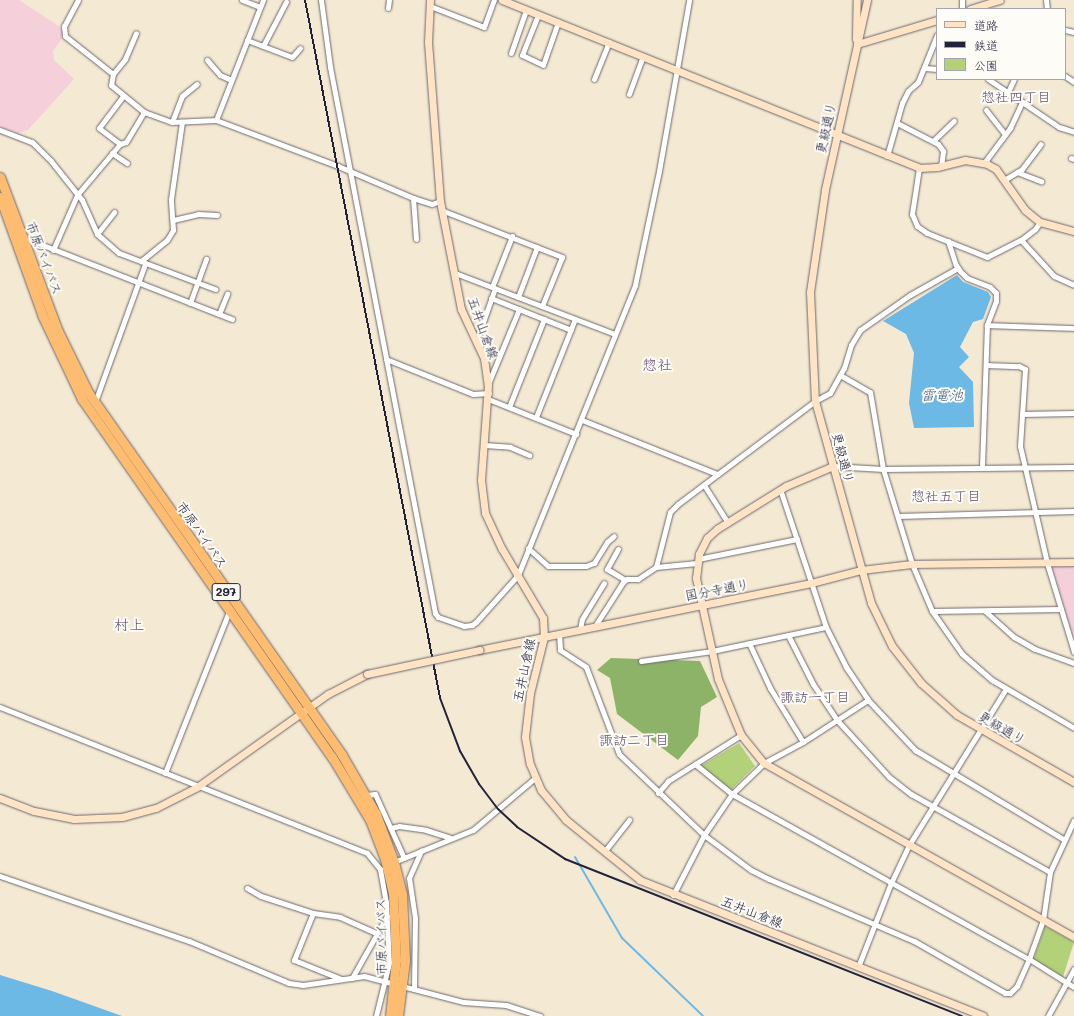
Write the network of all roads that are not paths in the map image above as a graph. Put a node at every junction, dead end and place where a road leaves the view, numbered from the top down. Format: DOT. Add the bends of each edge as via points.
graph roads {
  1 [pos="78,0"];
  2 [pos="242,0"];
  3 [pos="263,0"];
  4 [pos="321,0"];
  5 [pos="389,0"];
  6 [pos="494,0"];
  7 [pos="502,0"];
  8 [pos="689,0"];
  9 [pos="856,0"];
  10 [pos="867,0"];
  11 [pos="1000,0"];
  12 [pos="286,2"];
  13 [pos="430,3"];
  14 [pos="260,7"];
  15 [pos="388,8"];
  16 [pos="976,8"];
  17 [pos="526,10"];
  18 [pos="538,15"];
  19 [pos="936,20"];
  20 [pos="558,22"];
  21 [pos="136,33"];
  22 [pos="936,38"];
  23 [pos="247,40"];
  24 [pos="609,42"];
  25 [pos="857,44"];
  26 [pos="263,46"];
  27 [pos="300,48"];
  28 [pos="511,54"];
  29 [pos="643,56"];
  30 [pos="207,60"];
  31 [pos="925,68"];
  32 [pos="676,69"];
  33 [pos="936,69"];
  34 [pos="114,74"];
  35 [pos="594,79"];
  36 [pos="232,80"];
  37 [pos="990,80"];
  38 [pos="1014,80"];
  39 [pos="197,84"];
  40 [pos="1008,92"];
  41 [pos="629,94"];
  42 [pos="123,96"];
  43 [pos="1022,102"];
  44 [pos="986,110"];
  45 [pos="144,112"];
  46 [pos="216,120"];
  47 [pos="954,121"];
  48 [pos="172,122"];
  49 [pos="182,122"];
  50 [pos="897,123"];
  51 [pos="0,130"];
  52 [pos="1074,132"];
  53 [pos="836,134"];
  54 [pos="1006,134"];
  55 [pos="933,141"];
  56 [pos="120,144"];
  57 [pos="1041,144"];
  58 [pos="112,153"];
  59 [pos="887,156"];
  60 [pos="127,163"];
  61 [pos="984,163"];
  62 [pos="941,167"];
  63 [pos="919,168"];
  64 [pos="349,171"];
  65 [pos="1017,172"];
  66 [pos="0,177"];
  67 [pos="1004,180"];
  68 [pos="1042,181"];
  69 [pos="77,195"];
  70 [pos="0,197"];
  71 [pos="413,198"];
  72 [pos="440,201"];
  73 [pos="441,210"];
  74 [pos="114,212"];
  75 [pos="217,215"];
  76 [pos="173,220"];
  77 [pos="1040,222"];
  78 [pos="1074,231"];
  79 [pos="98,234"];
  80 [pos="512,236"];
  81 [pos="416,239"];
  82 [pos="1021,240"];
  83 [pos="948,241"];
  84 [pos="24,242"];
  85 [pos="537,247"];
  86 [pos="53,250"];
  87 [pos="206,259"];
  88 [pos="143,263"];
  89 [pos="958,268"];
  90 [pos="455,273"];
  91 [pos="196,282"];
  92 [pos="140,283"];
  93 [pos="1074,285"];
  94 [pos="494,287"];
  95 [pos="215,289"];
  96 [pos="227,294"];
  97 [pos="518,296"];
  98 [pos="492,298"];
  99 [pos="190,302"];
  100 [pos="542,306"];
  101 [pos="519,309"];
  102 [pos="219,314"];
  103 [pos="232,319"];
  104 [pos="544,319"];
  105 [pos="575,319"];
  106 [pos="987,325"];
  107 [pos="1074,328"];
  108 [pos="571,330"];
  109 [pos="615,334"];
  110 [pos="475,342"];
  111 [pos="386,359"];
  112 [pos="986,365"];
  113 [pos="840,375"];
  114 [pos="488,385"];
  115 [pos="488,396"];
  116 [pos="815,401"];
  117 [pos="94,403"];
  118 [pos="509,407"];
  119 [pos="1074,413"];
  120 [pos="1022,414"];
  121 [pos="536,417"];
  122 [pos="582,420"];
  123 [pos="576,434"];
  124 [pos="484,445"];
  125 [pos="529,455"];
  126 [pos="833,466"];
  127 [pos="982,467"];
  128 [pos="1027,467"];
  129 [pos="1074,467"];
  130 [pos="883,469"];
  131 [pos="717,474"];
  132 [pos="704,485"];
  133 [pos="780,489"];
  134 [pos="1074,511"];
  135 [pos="1036,512"];
  136 [pos="898,516"];
  137 [pos="728,523"];
  138 [pos="614,536"];
  139 [pos="798,539"];
  140 [pos="528,548"];
  141 [pos="618,549"];
  142 [pos="697,561"];
  143 [pos="1074,562"];
  144 [pos="1047,563"];
  145 [pos="912,564"];
  146 [pos="656,567"];
  147 [pos="861,570"];
  148 [pos="518,575"];
  149 [pos="625,580"];
  150 [pos="604,583"];
  151 [pos="811,583"];
  152 [pos="701,605"];
  153 [pos="1061,609"];
  154 [pos="985,610"];
  155 [pos="229,611"];
  156 [pos="932,611"];
  157 [pos="595,626"];
  158 [pos="826,627"];
  159 [pos="580,629"];
  160 [pos="559,634"];
  161 [pos="788,635"];
  162 [pos="544,637"];
  163 [pos="750,643"];
  164 [pos="712,651"];
  165 [pos="1074,652"];
  166 [pos="641,661"];
  167 [pos="1074,663"];
  168 [pos="1005,690"];
  169 [pos="868,700"];
  170 [pos="0,707"];
  171 [pos="308,708"];
  172 [pos="300,713"];
  173 [pos="837,720"];
  174 [pos="1074,728"];
  175 [pos="979,730"];
  176 [pos="741,736"];
  177 [pos="803,742"];
  178 [pos="764,763"];
  179 [pos="695,764"];
  180 [pos="953,772"];
  181 [pos="165,773"];
  182 [pos="535,778"];
  183 [pos="1074,782"];
  184 [pos="197,787"];
  185 [pos="658,793"];
  186 [pos="732,794"];
  187 [pos="367,795"];
  188 [pos="0,798"];
  189 [pos="932,806"];
  190 [pos="629,820"];
  191 [pos="1074,820"];
  192 [pos="391,828"];
  193 [pos="704,835"];
  194 [pos="450,838"];
  195 [pos="1063,839"];
  196 [pos="909,845"];
  197 [pos="422,851"];
  198 [pos="604,852"];
  199 [pos="404,858"];
  200 [pos="394,862"];
  201 [pos="1050,872"];
  202 [pos="0,876"];
  203 [pos="891,883"];
  204 [pos="247,888"];
  205 [pos="673,895"];
  206 [pos="313,913"];
  207 [pos="387,916"];
  208 [pos="1043,920"];
  209 [pos="874,924"];
  210 [pos="376,933"];
  211 [pos="1074,938"];
  212 [pos="1028,959"];
  213 [pos="858,967"];
  214 [pos="1074,969"];
  215 [pos="352,978"];
  216 [pos="344,980"];
  217 [pos="385,981"];
  218 [pos="1067,984"];
  219 [pos="399,985"];
  220 [pos="1074,988"];
  221 [pos="414,989"];
  222 [pos="376,1016"];
  223 [pos="390,1016"];
  224 [pos="398,1016"];
  225 [pos="540,1016"];
  226 [pos="983,1016"];
  227 [pos="1048,1016"];
  1 -- 34 [label="street" via="64,26 65,36"];
  2 -- 14 [label="street"];
  3 -- 14 [label="street"];
  4 -- 64 [label="street"];
  5 -- 15 [label="street"];
  6 -- 13 [label="street" via="484,27"];
  7 -- 17 [label="street"];
  8 -- 32 [label="street"];
  9 -- 25 [label="street, 更級通り"];
  10 -- 25 [label="street, 更級通り"];
  11 -- 16 [label="street"];
  12 -- 26 [label="street"];
  13 -- 72 [label="street, 五井山倉線" via="428,42"];
  14 -- 23 [label="street"];
  17 -- 18 [label="street"];
  17 -- 28 [label="street"];
  18 -- 20 [label="street"];
  18 -- 20 [label="street" via="522,55 543,65"];
  19 -- 25 [label="street"];
  20 -- 24 [label="street"];
  21 -- 34 [label="street" via="125,59"];
  22 -- 31 [label="street"];
  23 -- 26 [label="street"];
  23 -- 36 [label="street"];
  24 -- 29 [label="street"];
  24 -- 35 [label="street"];
  25 -- 53 [label="street, 更級通り"];
  26 -- 27 [label="street" via="292,56"];
  29 -- 32 [label="street"];
  29 -- 41 [label="street"];
  30 -- 36 [label="street" via="220,75"];
  31 -- 33 [label="street"];
  31 -- 50 [label="street" via="918,82 908,91"];
  32 -- 53 [label="street"];
  32 -- 109 [label="street" via="659,171 635,285"];
  34 -- 42 [label="street" via="111,85"];
  36 -- 46 [label="street"];
  37 -- 40 [label="street"];
  38 -- 40 [label="street"];
  39 -- 48 [label="street" via="182,96"];
  40 -- 43 [label="street"];
  42 -- 45 [label="street"];
  42 -- 56 [label="street" via="99,128"];
  43 -- 52 [label="street" via="1059,126"];
  43 -- 54 [label="street"];
  44 -- 54 [label="street"];
  45 -- 48 [label="street"];
  45 -- 56 [label="street" via="126,142"];
  46 -- 49 [label="street"];
  46 -- 64 [label="street"];
  47 -- 55 [label="street"];
  48 -- 49 [label="street"];
  49 -- 76 [label="street" via="171,199"];
  50 -- 55 [label="street"];
  50 -- 59 [label="street"];
  51 -- 69 [label="street" via="32,142"];
  53 -- 59 [label="street"];
  53 -- 116 [label="street, 更級通り" via="810,292"];
  54 -- 61 [label="street"];
  55 -- 62 [label="street" via="943,151"];
  56 -- 58 [label="street"];
  57 -- 65 [label="street"];
  58 -- 60 [label="street"];
  58 -- 69 [label="street"];
  59 -- 63 [label="street"];
  61 -- 62 [label="street" via="965,160"];
  61 -- 67 [label="street" via="996,169"];
  62 -- 63 [label="street"];
  63 -- 83 [label="street" via="912,204 914,222 920,229"];
  64 -- 71 [label="street"];
  64 -- 111 [label="street"];
  65 -- 67 [label="street"];
  65 -- 68 [label="street"];
  66 -- 84 [label="highway, 市原バイパス / 297"];
  67 -- 77 [label="street" via="1025,210"];
  69 -- 79 [label="street"];
  69 -- 86 [label="street"];
  70 -- 155 [label="highway, 市原バイパス / 297" via="43,317 82,399"];
  71 -- 72 [label="street" via="432,204"];
  71 -- 81 [label="street"];
  72 -- 73 [label="street, 五井山倉線"];
  73 -- 80 [label="street"];
  73 -- 90 [label="street, 五井山倉線"];
  74 -- 79 [label="street"];
  75 -- 76 [label="street" via="198,214"];
  76 -- 88 [label="street" via="173,230 167,240"];
  77 -- 78 [label="street"];
  77 -- 82 [label="street"];
  79 -- 88 [label="street" via="119,253"];
  80 -- 85 [label="street"];
  80 -- 94 [label="street"];
  82 -- 83 [label="street" via="987,257"];
  82 -- 93 [label="street" via="1054,276"];
  83 -- 89 [label="street"];
  84 -- 86 [label="street" via="30,240"];
  84 -- 117 [label="highway, 市原バイパス / 297" via="58,331"];
  85 -- 97 [label="street"];
  85 -- 100 [label="street" via="562,257"];
  86 -- 92 [label="street"];
  87 -- 91 [label="street"];
  88 -- 91 [label="street"];
  88 -- 92 [label="street"];
  89 -- 106 [label="street" via="967,278 990,287 996,293 996,301"];
  89 -- 113 [label="street" via="910,296 860,330"];
  90 -- 94 [label="street"];
  90 -- 110 [label="street, 五井山倉線" via="461,309"];
  91 -- 95 [label="street"];
  91 -- 99 [label="street"];
  92 -- 99 [label="street"];
  92 -- 117 [label="street"];
  94 -- 97 [label="street"];
  94 -- 98 [label="street"];
  96 -- 102 [label="street"];
  97 -- 100 [label="street"];
  98 -- 101 [label="street"];
  98 -- 110 [label="street"];
  99 -- 102 [label="street"];
  100 -- 105 [label="street"];
  101 -- 104 [label="street"];
  101 -- 114 [label="street"];
  102 -- 103 [label="street"];
  104 -- 108 [label="street"];
  104 -- 118 [label="street"];
  105 -- 108 [label="street"];
  105 -- 109 [label="street"];
  106 -- 107 [label="street"];
  106 -- 112 [label="street"];
  108 -- 121 [label="street"];
  109 -- 122 [label="street"];
  110 -- 114 [label="street, 五井山倉線" via="484,358"];
  111 -- 115 [label="street" via="473,394"];
  111 -- 148 [label="street" via="425,564 438,617 472,626"];
  112 -- 120 [label="street" via="1019,366 1025,369"];
  112 -- 127 [label="street"];
  113 -- 116 [label="street" via="830,393"];
  113 -- 130 [label="street" via="870,392"];
  114 -- 115 [label="street, 五井山倉線"];
  115 -- 118 [label="street"];
  115 -- 124 [label="street, 五井山倉線"];
  116 -- 126 [label="street, 更級通り"];
  116 -- 131 [label="street"];
  117 -- 171 [label="highway, 市原バイパス / 297"];
  118 -- 121 [label="street"];
  119 -- 120 [label="street"];
  120 -- 128 [label="street" via="1020,446"];
  121 -- 123 [label="street"];
  122 -- 123 [label="street"];
  122 -- 131 [label="street"];
  123 -- 140 [label="street"];
  124 -- 125 [label="street" via="510,447"];
  124 -- 148 [label="street, 五井山倉線" via="481,480 485,513"];
  126 -- 130 [label="street"];
  126 -- 133 [label="street"];
  126 -- 147 [label="street, 更級通り"];
  127 -- 128 [label="street"];
  127 -- 130 [label="street"];
  128 -- 129 [label="street"];
  128 -- 135 [label="street"];
  130 -- 136 [label="street"];
  131 -- 132 [label="street"];
  132 -- 137 [label="street"];
  132 -- 146 [label="street" via="670,512"];
  133 -- 137 [label="street"];
  133 -- 139 [label="street"];
  134 -- 135 [label="street"];
  135 -- 136 [label="street"];
  135 -- 144 [label="street"];
  136 -- 145 [label="street"];
  137 -- 142 [label="street" via="707,538"];
  138 -- 140 [label="street" via="607,542 594,563 586,566 548,566"];
  139 -- 142 [label="street"];
  139 -- 151 [label="street"];
  140 -- 148 [label="street"];
  141 -- 149 [label="street" via="606,569"];
  142 -- 146 [label="street"];
  142 -- 152 [label="street" via="696,578"];
  143 -- 144 [label="street, 国分寺通り"];
  144 -- 145 [label="street, 国分寺通り"];
  144 -- 153 [label="street"];
  145 -- 147 [label="street, 国分寺通り"];
  145 -- 156 [label="street"];
  146 -- 149 [label="street" via="638,579"];
  147 -- 151 [label="street, 国分寺通り"];
  147 -- 175 [label="street, 更級通り" via="871,603 892,646 921,683 957,715"];
  148 -- 162 [label="street, 五井山倉線" via="543,618"];
  149 -- 157 [label="street"];
  150 -- 159 [label="street" via="582,619"];
  151 -- 152 [label="street, 国分寺通り"];
  151 -- 158 [label="street"];
  152 -- 157 [label="street, 国分寺通り"];
  152 -- 164 [label="street"];
  153 -- 154 [label="street"];
  153 -- 165 [label="street"];
  154 -- 156 [label="street"];
  154 -- 167 [label="street" via="1014,637 1035,649"];
  155 -- 172 [label="highway, 市原バイパス / 297"];
  155 -- 181 [label="street"];
  156 -- 168 [label="street" via="962,654"];
  157 -- 159 [label="street, 国分寺通り"];
  158 -- 161 [label="street"];
  158 -- 169 [label="street" via="846,667"];
  159 -- 160 [label="street, 国分寺通り"];
  160 -- 162 [label="street, 国分寺通り"];
  160 -- 185 [label="street" via="560,650 586,666 619,754"];
  161 -- 163 [label="street"];
  161 -- 173 [label="street" via="813,684"];
  162 -- 171 [label="street, 国分寺通り, bridge" via="367,674 342,686"];
  162 -- 182 [label="street, 五井山倉線" via="530,693 526,727 527,750"];
  163 -- 164 [label="street"];
  163 -- 177 [label="street" via="770,688"];
  164 -- 166 [label="street"];
  164 -- 176 [label="street" via="724,697"];
  168 -- 174 [label="street"];
  168 -- 175 [label="street"];
  169 -- 173 [label="street"];
  169 -- 180 [label="street" via="915,750"];
  170 -- 181 [label="street"];
  171 -- 172 [label="street, 国分寺通り"];
  171 -- 187 [label="highway, 市原バイパス / 297"];
  172 -- 184 [label="street, 国分寺通り"];
  172 -- 219 [label="highway, 市原バイパス / 297" via="361,805 385,858 396,919"];
  173 -- 177 [label="street"];
  173 -- 189 [label="street" via="889,776"];
  175 -- 180 [label="street"];
  175 -- 183 [label="street, 更級通り"];
  176 -- 178 [label="street"];
  176 -- 179 [label="street"];
  177 -- 178 [label="street"];
  178 -- 186 [label="street"];
  178 -- 196 [label="street"];
  179 -- 185 [label="street" via="668,781"];
  179 -- 186 [label="street"];
  180 -- 189 [label="street"];
  180 -- 195 [label="street"];
  181 -- 184 [label="street"];
  182 -- 194 [label="street" via="473,830"];
  182 -- 198 [label="street, 五井山倉線" via="561,815"];
  184 -- 188 [label="street, 国分寺通り" via="156,808 100,820 53,816"];
  184 -- 207 [label="street" via="367,853 380,869"];
  185 -- 193 [label="street"];
  186 -- 193 [label="street"];
  186 -- 203 [label="street"];
  187 -- 192 [label="street" via="375,794"];
  187 -- 200 [label="highway, 市原バイパス / 297"];
  189 -- 196 [label="street"];
  189 -- 201 [label="street"];
  190 -- 198 [label="street"];
  191 -- 195 [label="street"];
  192 -- 194 [label="street" via="399,826 426,830"];
  192 -- 199 [label="street"];
  193 -- 205 [label="street"];
  193 -- 209 [label="street" via="751,870"];
  194 -- 197 [label="street"];
  195 -- 201 [label="street"];
  196 -- 203 [label="street"];
  196 -- 208 [label="street"];
  197 -- 199 [label="street"];
  197 -- 221 [label="street" via="409,878 414,918"];
  198 -- 205 [label="street, 五井山倉線" via="640,880"];
  199 -- 200 [label="street"];
  200 -- 219 [label="highway, 市原バイパス / 297" via="402,894 406,939"];
  201 -- 208 [label="street"];
  202 -- 216 [label="street" via="189,941 288,982 303,985"];
  203 -- 209 [label="street"];
  203 -- 212 [label="street"];
  204 -- 206 [label="street" via="261,896"];
  205 -- 213 [label="street, 五井山倉線"];
  206 -- 210 [label="street" via="340,917"];
  206 -- 216 [label="street" via="294,960"];
  207 -- 210 [label="street"];
  207 -- 217 [label="street" via="389,964"];
  208 -- 211 [label="street"];
  208 -- 212 [label="street"];
  209 -- 212 [label="street" via="914,941 1005,993 1010,993 1017,986"];
  209 -- 213 [label="street"];
  210 -- 215 [label="street"];
  212 -- 218 [label="street"];
  213 -- 226 [label="street, 五井山倉線"];
  214 -- 218 [label="street"];
  215 -- 216 [label="street"];
  215 -- 217 [label="street" via="364,976"];
  217 -- 219 [label="street"];
  217 -- 222 [label="street"];
  218 -- 220 [label="street"];
  218 -- 227 [label="street"];
  219 -- 221 [label="street"];
  219 -- 223 [label="highway, 市原バイパス / 297"];
  219 -- 224 [label="highway, 市原バイパス / 297"];
  221 -- 225 [label="street" via="463,1002 506,1005"];
}
